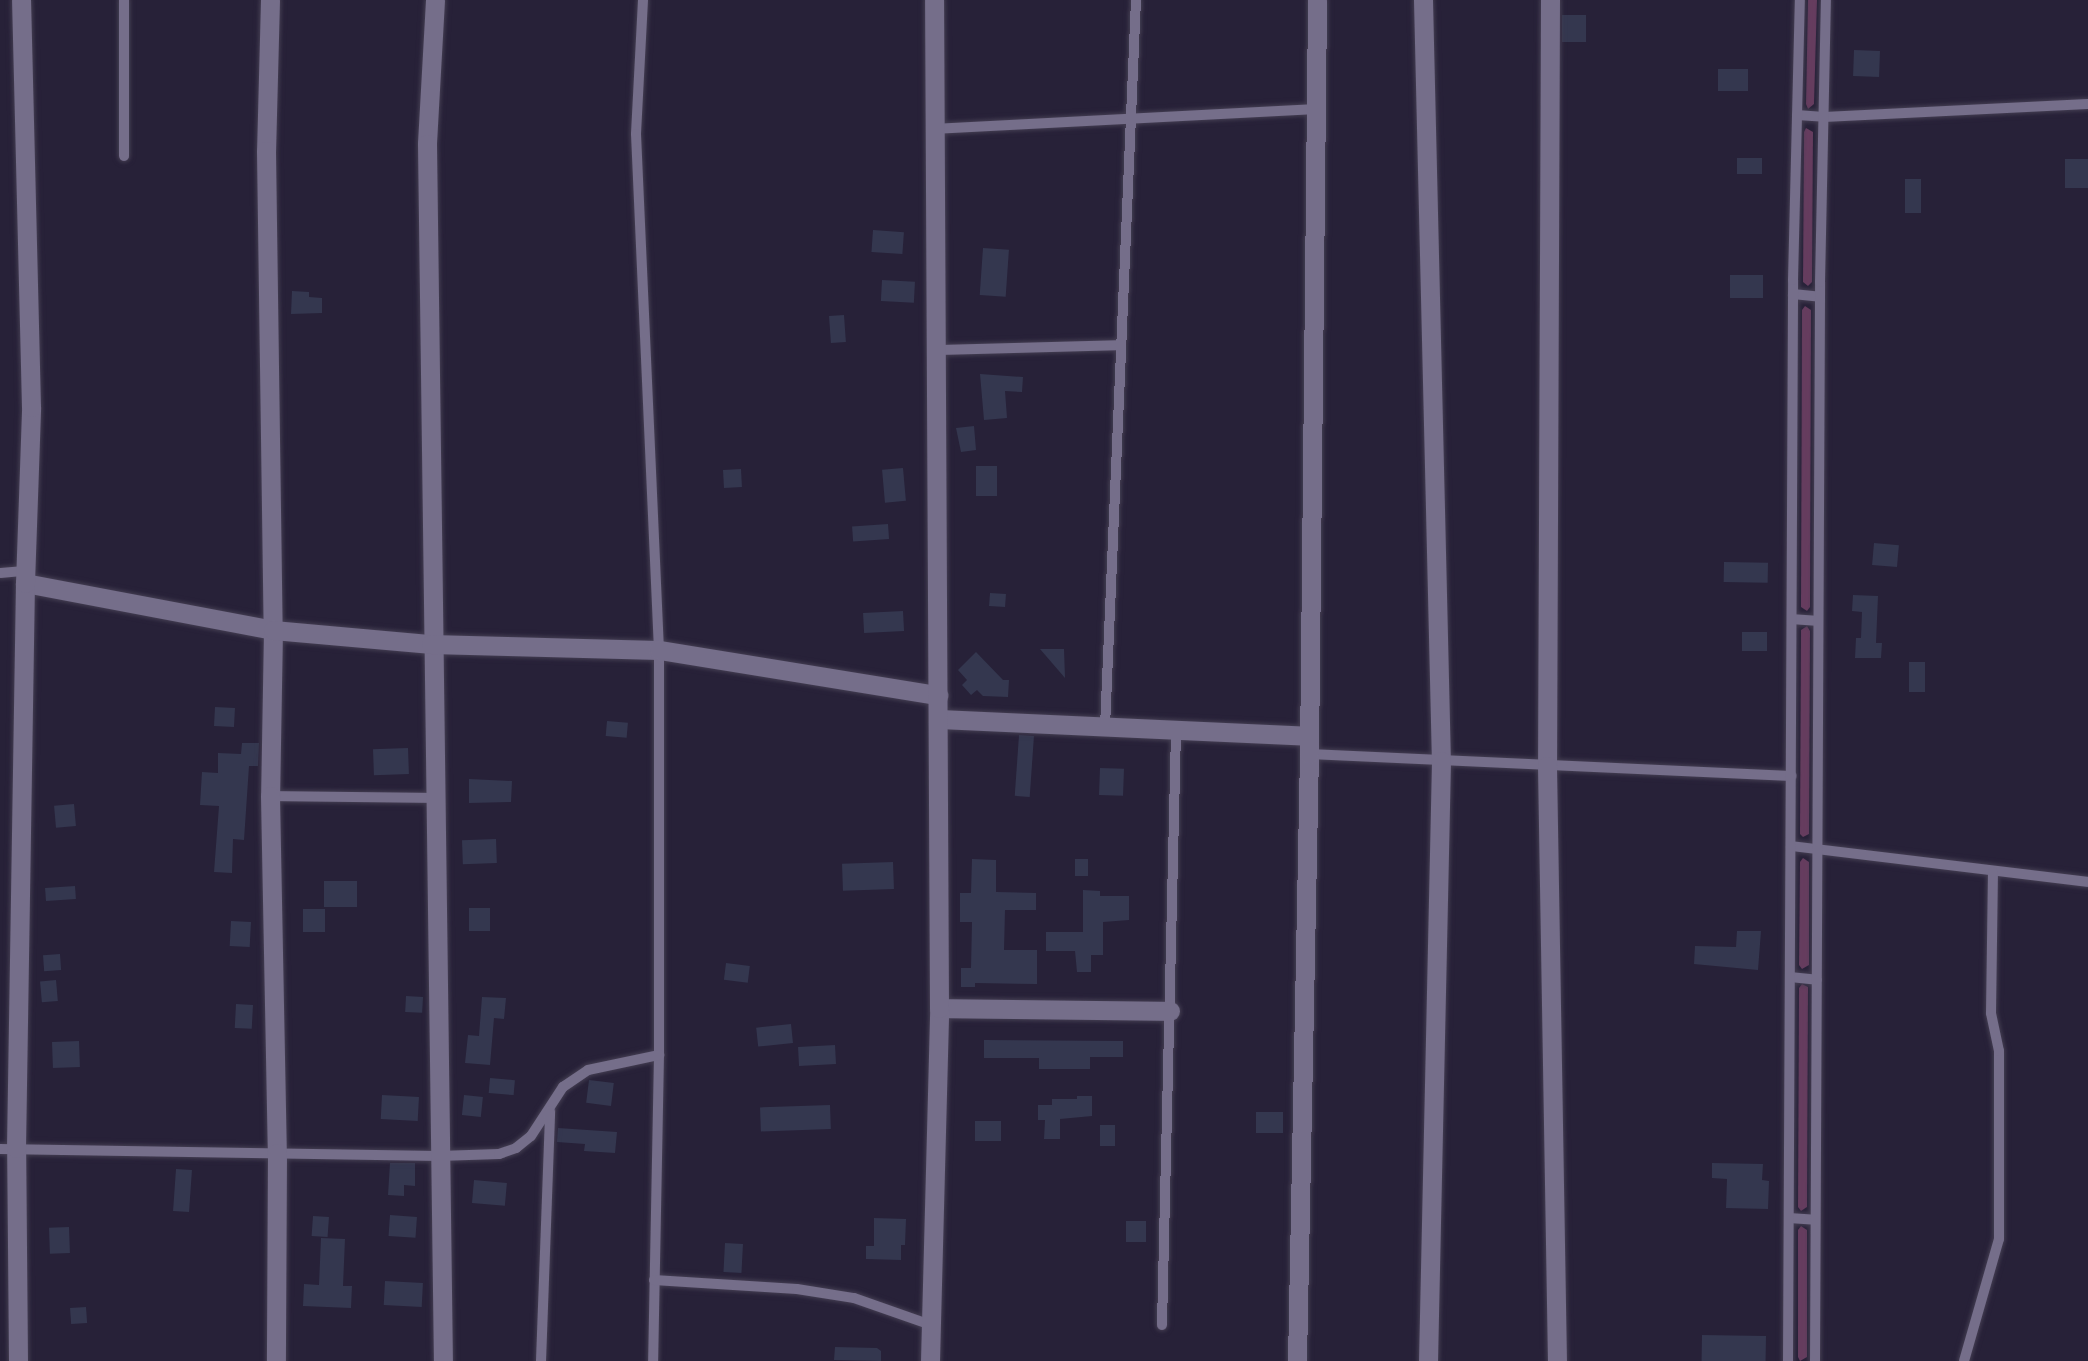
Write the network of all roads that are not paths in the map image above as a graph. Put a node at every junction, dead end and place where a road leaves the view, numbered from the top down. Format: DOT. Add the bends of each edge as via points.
graph roads {
  1 [pos="21,0"];
  2 [pos="124,0"];
  3 [pos="270,0"];
  4 [pos="435,0"];
  5 [pos="643,0"];
  6 [pos="933,0"];
  7 [pos="1136,0"];
  8 [pos="1317,0"];
  9 [pos="1423,0"];
  10 [pos="1550,0"];
  11 [pos="1800,0"];
  12 [pos="1826,0"];
  13 [pos="2088,104"];
  14 [pos="1316,108"];
  15 [pos="1797,115"];
  16 [pos="1824,117"];
  17 [pos="1131,118"];
  18 [pos="933,129"];
  19 [pos="124,156"];
  20 [pos="1793,294"];
  21 [pos="1820,297"];
  22 [pos="1121,345"];
  23 [pos="935,350"];
  24 [pos="0,573"];
  25 [pos="25,577"];
  26 [pos="1792,619"];
  27 [pos="1818,621"];
  28 [pos="273,631"];
  29 [pos="431,644"];
  30 [pos="659,650"];
  31 [pos="939,695"];
  32 [pos="938,719"];
  33 [pos="1105,727"];
  34 [pos="1176,730"];
  35 [pos="1309,745"];
  36 [pos="1441,761"];
  37 [pos="1547,766"];
  38 [pos="1791,776"];
  39 [pos="270,796"];
  40 [pos="435,798"];
  41 [pos="1791,846"];
  42 [pos="1818,849"];
  43 [pos="1993,872"];
  44 [pos="2088,882"];
  45 [pos="1790,977"];
  46 [pos="1817,979"];
  47 [pos="939,1008"];
  48 [pos="1170,1011"];
  49 [pos="659,1055"];
  50 [pos="550,1111"];
  51 [pos="8,1149"];
  52 [pos="277,1153"];
  53 [pos="439,1156"];
  54 [pos="1789,1218"];
  55 [pos="1815,1220"];
  56 [pos="654,1280"];
  57 [pos="931,1325"];
  58 [pos="1162,1325"];
  59 [pos="18,1361"];
  60 [pos="276,1361"];
  61 [pos="443,1361"];
  62 [pos="541,1361"];
  63 [pos="653,1361"];
  64 [pos="930,1361"];
  65 [pos="1297,1361"];
  66 [pos="1428,1361"];
  67 [pos="1557,1361"];
  68 [pos="1788,1361"];
  69 [pos="1815,1361"];
  70 [pos="1964,1361"];
  1 -- 25 [label="street" via="32,407"];
  2 -- 19 [label="lane"];
  3 -- 28 [label="street" via="266,151"];
  4 -- 29 [label="street" via="427,144"];
  5 -- 30 [label="lane" via="636,134"];
  6 -- 18 [label="street"];
  7 -- 17 [label="lane"];
  8 -- 14 [label="street"];
  9 -- 36 [label="street"];
  10 -- 37 [label="street"];
  11 -- 15 [label="lane"];
  12 -- 16 [label="lane"];
  13 -- 16 [label="lane"];
  14 -- 17 [label="lane"];
  14 -- 35 [label="street"];
  15 -- 16 [label="lane"];
  15 -- 20 [label="lane"];
  16 -- 21 [label="lane"];
  17 -- 18 [label="lane"];
  17 -- 22 [label="lane"];
  18 -- 23 [label="street"];
  20 -- 21 [label="lane"];
  20 -- 26 [label="lane"];
  21 -- 27 [label="lane"];
  22 -- 23 [label="lane"];
  22 -- 33 [label="lane"];
  23 -- 31 [label="street"];
  24 -- 25 [label="lane"];
  25 -- 28 [label="street"];
  25 -- 51 [label="street"];
  26 -- 27 [label="lane"];
  26 -- 38 [label="lane"];
  27 -- 42 [label="lane"];
  28 -- 29 [label="street"];
  28 -- 39 [label="street"];
  29 -- 30 [label="street"];
  29 -- 40 [label="street"];
  30 -- 31 [label="street"];
  30 -- 49 [label="lane"];
  31 -- 32 [label="street"];
  32 -- 33 [label="street"];
  32 -- 47 [label="street"];
  33 -- 34 [label="street"];
  34 -- 35 [label="street"];
  34 -- 48 [label="lane"];
  35 -- 36 [label="lane"];
  35 -- 65 [label="street"];
  36 -- 37 [label="lane"];
  36 -- 66 [label="street"];
  37 -- 38 [label="lane"];
  37 -- 67 [label="street"];
  38 -- 41 [label="lane"];
  39 -- 40 [label="lane"];
  39 -- 52 [label="street"];
  40 -- 53 [label="street"];
  41 -- 42 [label="lane"];
  41 -- 45 [label="lane"];
  42 -- 43 [label="lane"];
  42 -- 46 [label="lane"];
  43 -- 44 [label="lane"];
  43 -- 70 [label="lane" via="1991,1013 1999,1051 1999,1239"];
  45 -- 46 [label="lane"];
  45 -- 54 [label="lane"];
  46 -- 55 [label="lane"];
  47 -- 48 [label="street"];
  47 -- 57 [label="street"];
  48 -- 58 [label="lane"];
  49 -- 50 [label="lane" via="588,1070 563,1087"];
  49 -- 56 [label="lane"];
  50 -- 53 [label="lane" via="516,1148 499,1154"];
  50 -- 62 [label="lane"];
  51 -- 52 [label="lane"];
  51 -- 59 [label="street"];
  52 -- 53 [label="lane"];
  52 -- 60 [label="street"];
  53 -- 61 [label="street"];
  54 -- 55 [label="lane"];
  54 -- 68 [label="lane"];
  55 -- 69 [label="lane"];
  56 -- 57 [label="lane" via="820,1292 854,1298"];
  56 -- 63 [label="lane"];
  57 -- 64 [label="street"];
}
